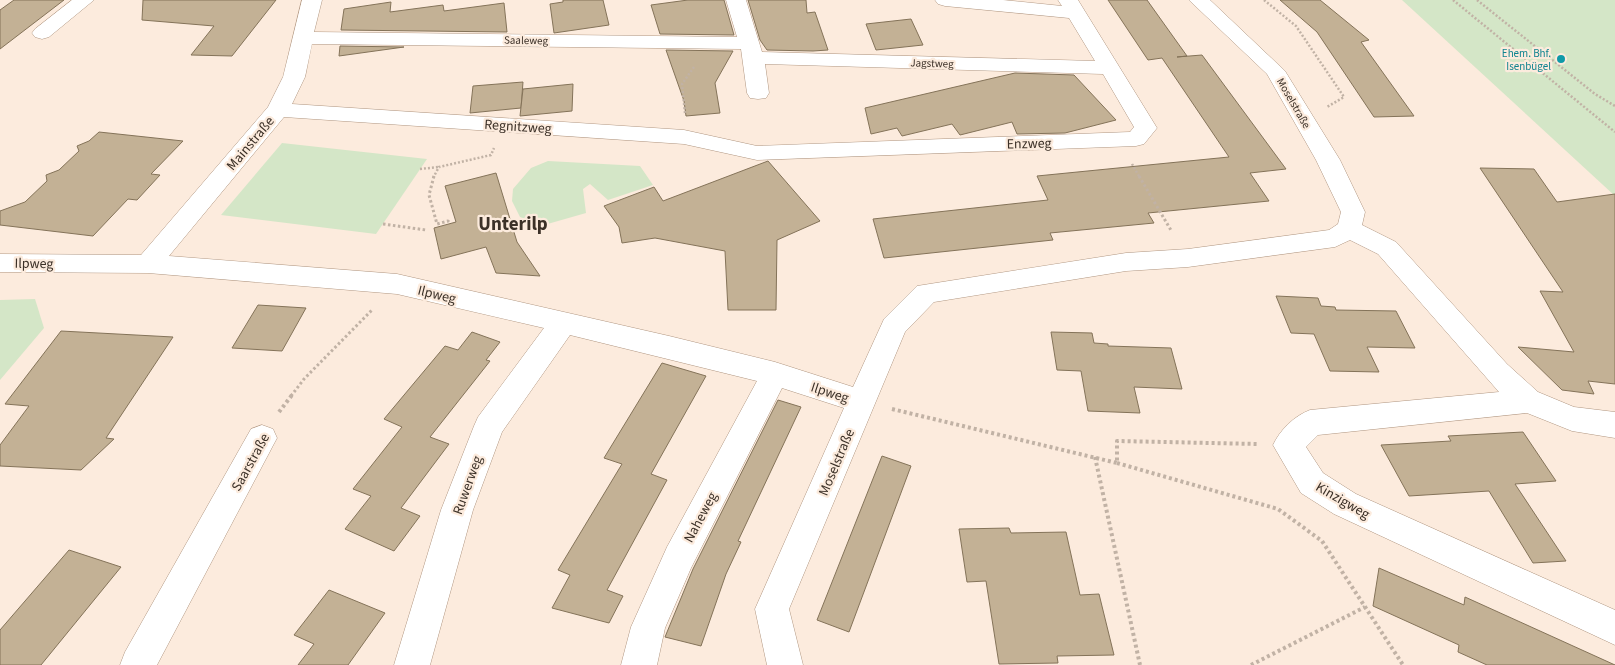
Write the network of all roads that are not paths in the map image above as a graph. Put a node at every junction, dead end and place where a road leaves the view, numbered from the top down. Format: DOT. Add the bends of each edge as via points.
graph roads {
  1 [pos="84,0"];
  2 [pos="312,0"];
  3 [pos="736,0"];
  4 [pos="945,0"];
  5 [pos="1199,0"];
  6 [pos="1072,6"];
  7 [pos="42,33"];
  8 [pos="302,38"];
  9 [pos="751,50"];
  10 [pos="1109,68"];
  11 [pos="758,93"];
  12 [pos="278,110"];
  13 [pos="757,153"];
  14 [pos="1349,229"];
  15 [pos="0,263"];
  16 [pos="148,264"];
  17 [pos="563,324"];
  18 [pos="775,374"];
  19 [pos="1528,401"];
  20 [pos="862,402"];
  21 [pos="1615,425"];
  22 [pos="262,438"];
  23 [pos="1615,628"];
  24 [pos="138,665"];
  25 [pos="412,665"];
  26 [pos="639,665"];
  27 [pos="785,665"];
  1 -- 7 [label="street"];
  2 -- 8 [label="street, Mainstraße"];
  3 -- 9 [label="street"];
  4 -- 6 [label="street"];
  5 -- 14 [label="street, Moselstraße" via="1275,71 1328,160 1353,212"];
  6 -- 10 [label="street, Enzweg"];
  8 -- 9 [label="street, Saaleweg" via="710,42"];
  8 -- 12 [label="street, Mainstraße" via="294,77"];
  9 -- 10 [label="street, Jagstweg"];
  9 -- 11 [label="street"];
  10 -- 13 [label="street, Enzweg" via="1146,128 1136,139"];
  12 -- 13 [label="street, Regnitzweg" via="688,138"];
  12 -- 16 [label="street, Mainstraße"];
  14 -- 19 [label="street" via="1387,248 1497,372"];
  14 -- 20 [label="street, Moselstraße" via="1335,238 1188,258 1126,262 926,293 894,326"];
  15 -- 16 [label="street, Ilpweg"];
  16 -- 17 [label="street, Ilpweg" via="397,284"];
  17 -- 18 [label="street, Ilpweg"];
  17 -- 25 [label="street, Ruwerweg" via="489,426 457,510"];
  18 -- 20 [label="street, Ilpweg"];
  18 -- 26 [label="street, Naheweg" via="679,558 648,627"];
  19 -- 21 [label="street" via="1572,419"];
  19 -- 23 [label="street, Kinzigweg" via="1310,424 1288,445 1312,483 1345,504"];
  20 -- 27 [label="street, Moselstraße" via="772,609"];
  22 -- 24 [label="street, Saarstraße"];
}
